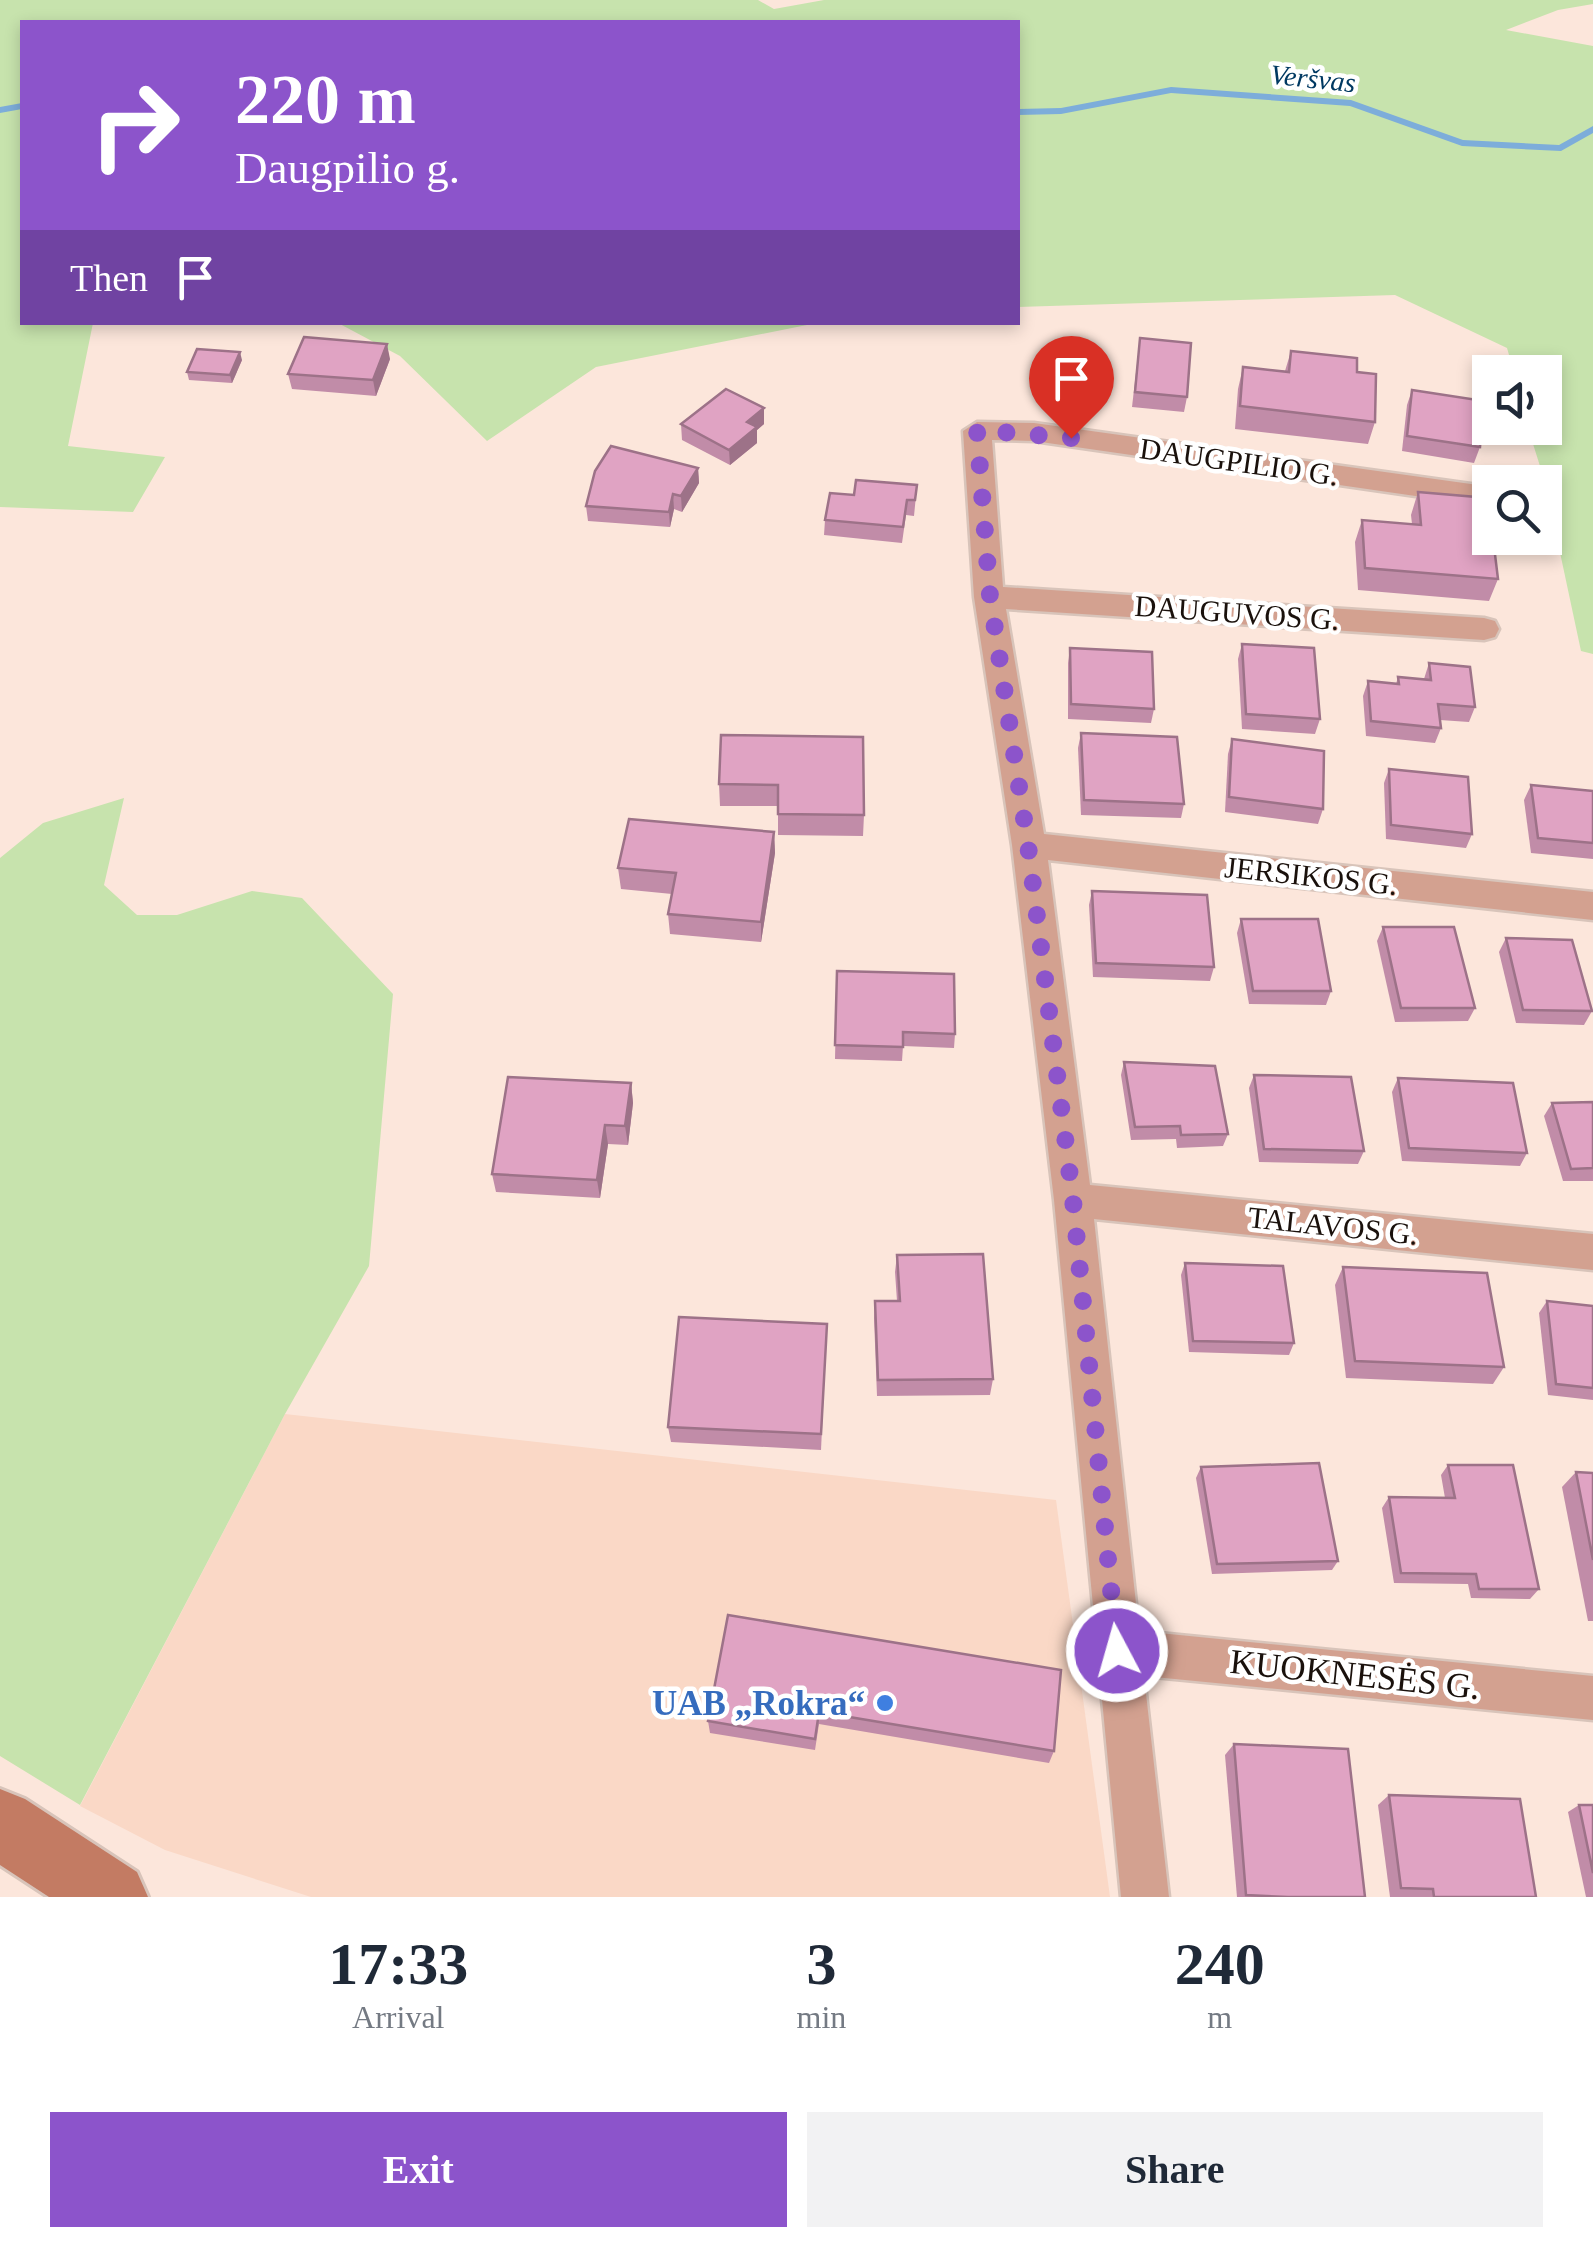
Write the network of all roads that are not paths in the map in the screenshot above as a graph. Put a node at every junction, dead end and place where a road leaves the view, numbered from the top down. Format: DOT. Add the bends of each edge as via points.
graph roads {
  1 [pos="1472,495"];
  2 [pos="990,596"];
  3 [pos="1484,629"];
  4 [pos="1028,845"];
  5 [pos="1593,906"];
  6 [pos="1073,1200"];
  7 [pos="1593,1252"];
  8 [pos="1117,1651"];
  9 [pos="1593,1698"];
  10 [pos="0,1824"];
  11 [pos="112,1897"];
  12 [pos="1144,1897"];
  1 -- 2 [label="street, DAUGPILIO G." via="1034,432 977,430"];
  2 -- 3 [label="street, DAUGUVOS G."];
  2 -- 4 [label="street, DAUGPILIO G."];
  4 -- 5 [label="street, JERSIKOS G."];
  4 -- 6 [label="street, DAUGPILIO G."];
  6 -- 7 [label="street, TALAVOS G."];
  6 -- 8 [label="street, DAUGPILIO G."];
  8 -- 9 [label="street, KUOKNESĖS G."];
  8 -- 12 [label="street, DAUGPILIO G."];
  10 -- 11 [label="main road"];
}
